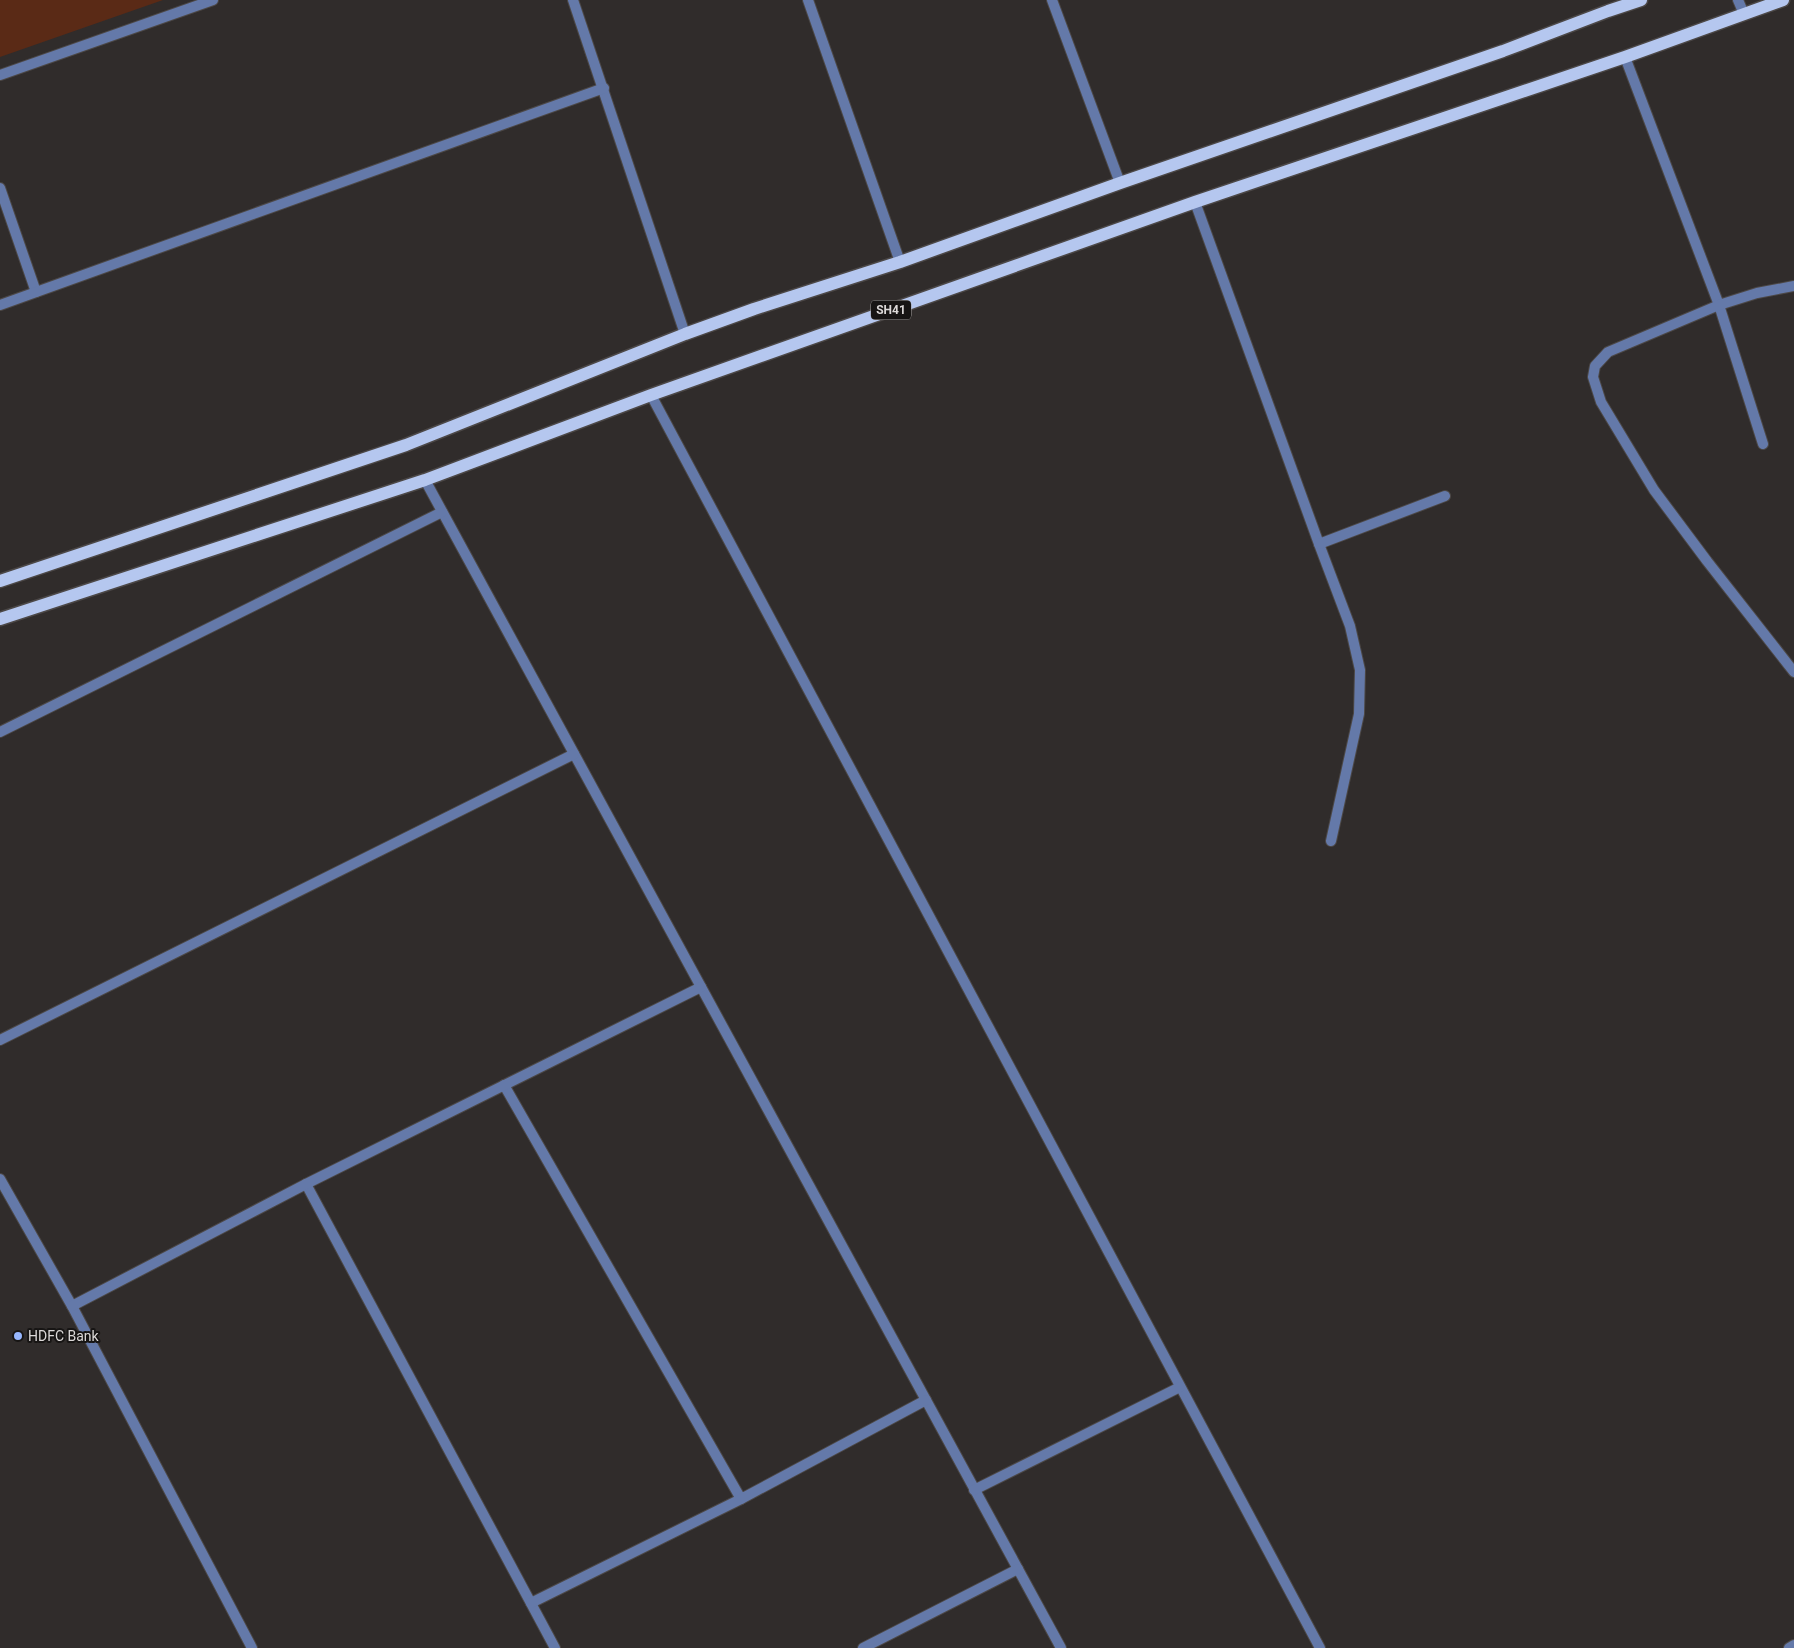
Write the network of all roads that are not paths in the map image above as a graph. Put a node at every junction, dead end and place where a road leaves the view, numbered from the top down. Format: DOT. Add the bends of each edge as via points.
graph roads {
  1 [pos="213,0"];
  2 [pos="574,0"];
  3 [pos="808,0"];
  4 [pos="1052,0"];
  5 [pos="1642,0"];
  6 [pos="1738,0"];
  7 [pos="1783,0"];
  8 [pos="1744,14"];
  9 [pos="1625,57"];
  10 [pos="0,74"];
  11 [pos="604,88"];
  12 [pos="1120,183"];
  13 [pos="0,188"];
  14 [pos="1195,202"];
  15 [pos="900,262"];
  16 [pos="1794,286"];
  17 [pos="36,292"];
  18 [pos="0,305"];
  19 [pos="1719,305"];
  20 [pos="685,334"];
  21 [pos="651,395"];
  22 [pos="1762,444"];
  23 [pos="425,480"];
  24 [pos="1445,496"];
  25 [pos="442,512"];
  26 [pos="1319,544"];
  27 [pos="0,581"];
  28 [pos="0,619"];
  29 [pos="1794,672"];
  30 [pos="0,732"];
  31 [pos="574,754"];
  32 [pos="1331,841"];
  33 [pos="701,987"];
  34 [pos="0,1040"];
  35 [pos="504,1086"];
  36 [pos="0,1179"];
  37 [pos="306,1184"];
  38 [pos="72,1306"];
  39 [pos="1180,1387"];
  40 [pos="926,1400"];
  41 [pos="974,1490"];
  42 [pos="741,1500"];
  43 [pos="1018,1569"];
  44 [pos="531,1603"];
  45 [pos="1794,1645"];
  46 [pos="252,1648"];
  47 [pos="555,1648"];
  48 [pos="863,1648"];
  49 [pos="1061,1648"];
  50 [pos="1320,1648"];
  51 [pos="1789,1648"];
  1 -- 10 [label="street"];
  2 -- 11 [label="street"];
  3 -- 15 [label="street"];
  4 -- 12 [label="street"];
  5 -- 12 [label="main road" via="1494,55"];
  6 -- 8 [label="street"];
  7 -- 8 [label="main road, SH41"];
  8 -- 9 [label="main road, SH41"];
  9 -- 14 [label="main road, SH41"];
  9 -- 19 [label="street"];
  11 -- 17 [label="street"];
  11 -- 20 [label="street"];
  12 -- 15 [label="main road"];
  13 -- 17 [label="street"];
  14 -- 21 [label="main road, SH41"];
  14 -- 26 [label="street"];
  15 -- 20 [label="main road"];
  16 -- 19 [label="street"];
  17 -- 18 [label="street"];
  19 -- 22 [label="street"];
  19 -- 29 [label="street" via="1608,352 1595,366 1593,377 1601,402 1654,490"];
  20 -- 27 [label="main road" via="406,445"];
  21 -- 23 [label="main road, SH41"];
  21 -- 39 [label="street"];
  23 -- 25 [label="street"];
  23 -- 28 [label="main road, SH41"];
  24 -- 26 [label="street"];
  25 -- 30 [label="street"];
  25 -- 31 [label="street"];
  26 -- 32 [label="street" via="1350,626 1360,670 1359,714"];
  31 -- 33 [label="street"];
  31 -- 34 [label="street"];
  33 -- 35 [label="street"];
  33 -- 40 [label="street"];
  35 -- 37 [label="street"];
  35 -- 42 [label="street"];
  36 -- 38 [label="street"];
  37 -- 38 [label="street"];
  37 -- 44 [label="street"];
  38 -- 46 [label="street"];
  39 -- 41 [label="street"];
  39 -- 50 [label="street"];
  40 -- 41 [label="street"];
  40 -- 42 [label="street"];
  41 -- 43 [label="street"];
  42 -- 44 [label="street"];
  43 -- 48 [label="street"];
  43 -- 49 [label="street"];
  44 -- 47 [label="street"];
  45 -- 51 [label="street"];
}
